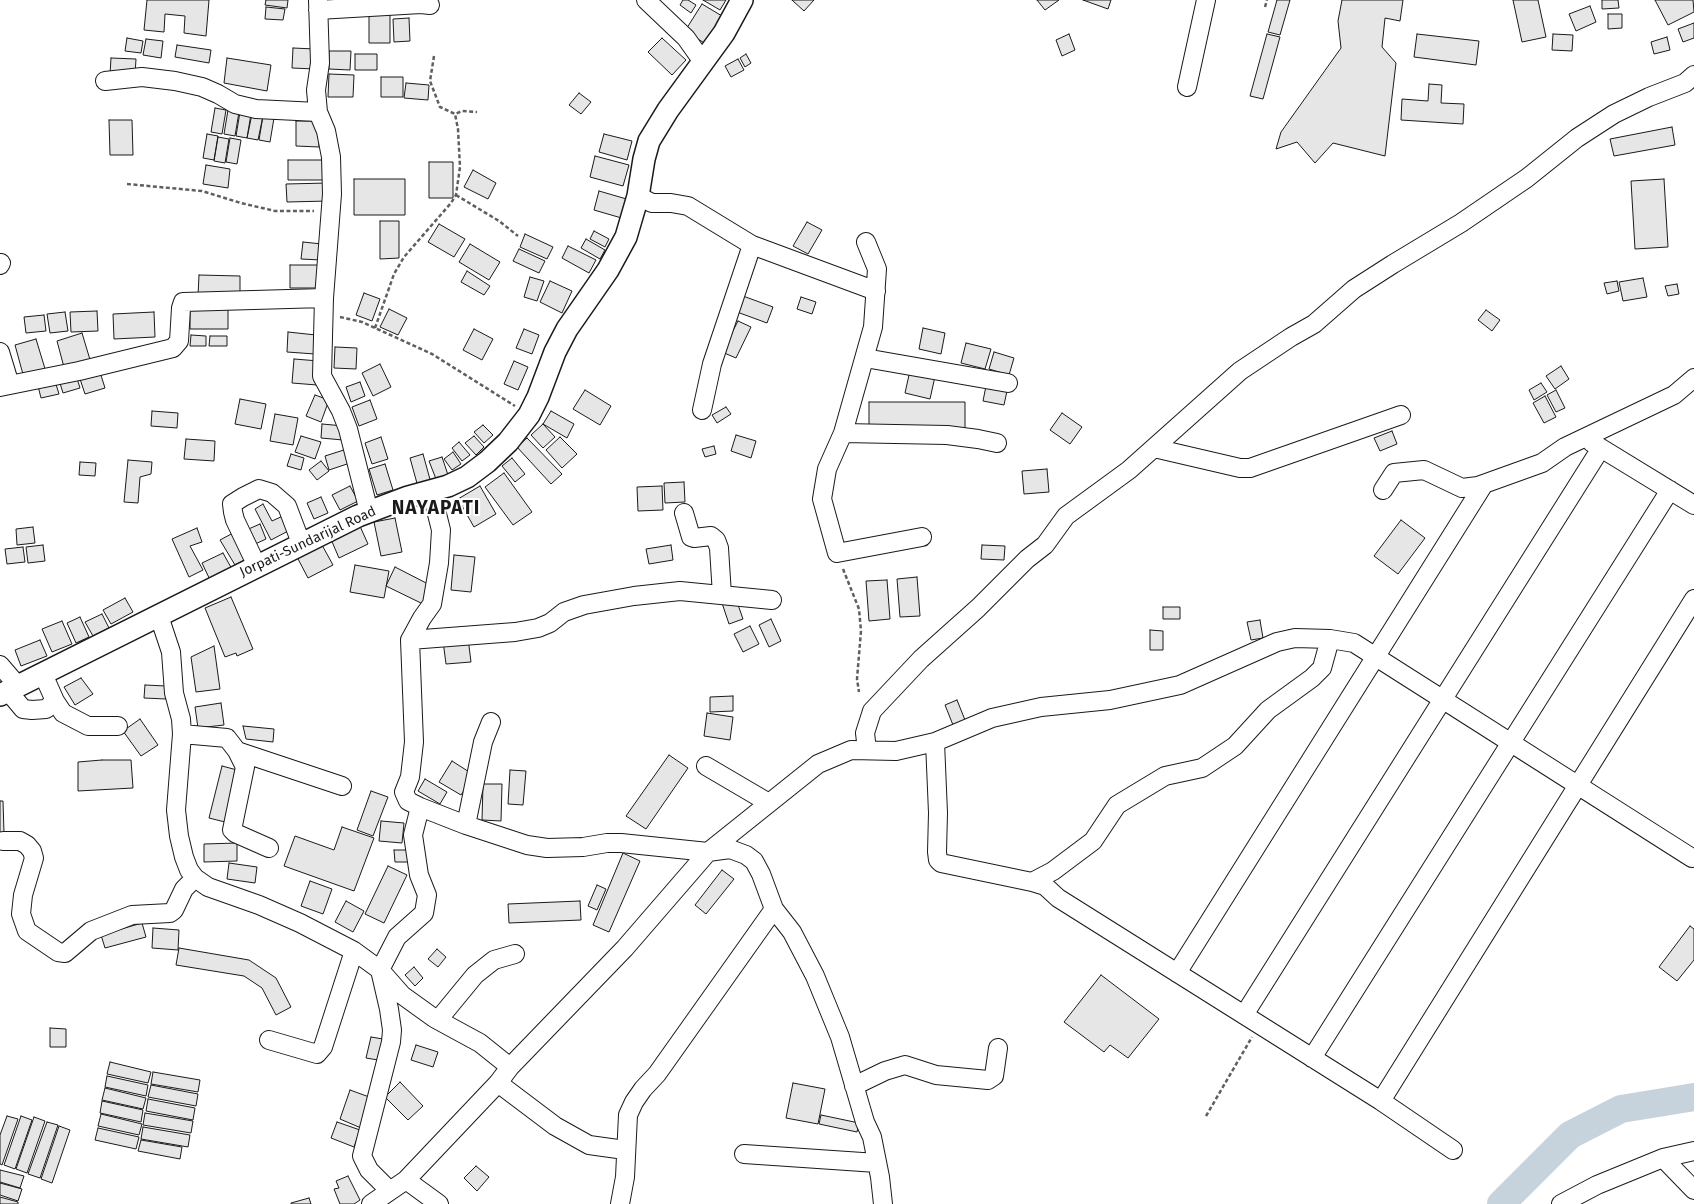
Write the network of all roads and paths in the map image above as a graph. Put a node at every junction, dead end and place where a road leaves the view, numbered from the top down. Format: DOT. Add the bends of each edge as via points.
graph roads {
  1 [pos="646,0"];
  2 [pos="742,0"];
  3 [pos="1206,0"];
  4 [pos="1267,0"];
  5 [pos="318,5"];
  6 [pos="430,5"];
  7 [pos="1265,7"];
  8 [pos="434,56"];
  9 [pos="703,62"];
  10 [pos="1694,75"];
  11 [pos="105,82"];
  12 [pos="1187,87"];
  13 [pos="318,112"];
  14 [pos="477,112"];
  15 [pos="455,114"];
  16 [pos="127,184"];
  17 [pos="456,194"];
  18 [pos="638,196"];
  19 [pos="331,212"];
  20 [pos="518,236"];
  21 [pos="866,242"];
  22 [pos="752,244"];
  23 [pos="876,291"];
  24 [pos="324,306"];
  25 [pos="374,328"];
  26 [pos="0,352"];
  27 [pos="865,358"];
  28 [pos="1694,378"];
  29 [pos="1008,383"];
  30 [pos="5,386"];
  31 [pos="702,410"];
  32 [pos="1402,414"];
  33 [pos="530,415"];
  34 [pos="842,433"];
  35 [pos="1584,438"];
  36 [pos="996,443"];
  37 [pos="1154,448"];
  38 [pos="1601,448"];
  39 [pos="1484,484"];
  40 [pos="431,490"];
  41 [pos="1383,490"];
  42 [pos="1670,490"];
  43 [pos="1694,505"];
  44 [pos="369,512"];
  45 [pos="684,513"];
  46 [pos="922,537"];
  47 [pos="301,543"];
  48 [pos="837,553"];
  49 [pos="257,566"];
  50 [pos="722,596"];
  51 [pos="772,600"];
  52 [pos="1694,600"];
  53 [pos="158,616"];
  54 [pos="1330,639"];
  55 [pos="410,640"];
  56 [pos="1375,656"];
  57 [pos="0,665"];
  58 [pos="43,674"];
  59 [pos="9,691"];
  60 [pos="859,692"];
  61 [pos="1443,700"];
  62 [pos="55,701"];
  63 [pos="491,722"];
  64 [pos="118,726"];
  65 [pos="182,734"];
  66 [pos="934,742"];
  67 [pos="1510,742"];
  68 [pos="867,750"];
  69 [pos="237,751"];
  70 [pos="706,766"];
  71 [pos="342,786"];
  72 [pos="1578,786"];
  73 [pos="769,802"];
  74 [pos="420,807"];
  75 [pos="466,825"];
  76 [pos="3,841"];
  77 [pos="268,848"];
  78 [pos="708,852"];
  79 [pos="1692,858"];
  80 [pos="194,878"];
  81 [pos="1032,882"];
  82 [pos="774,908"];
  83 [pos="354,951"];
  84 [pos="515,954"];
  85 [pos="380,970"];
  86 [pos="1177,973"];
  87 [pos="438,1020"];
  88 [pos="1252,1020"];
  89 [pos="269,1040"];
  90 [pos="998,1048"];
  91 [pos="1312,1058"];
  92 [pos="510,1067"];
  93 [pos="498,1083"];
  94 [pos="854,1086"];
  95 [pos="1381,1101"];
  96 [pos="1206,1116"];
  97 [pos="625,1150"];
  98 [pos="1453,1150"];
  99 [pos="1694,1151"];
  100 [pos="744,1154"];
  101 [pos="1663,1158"];
  102 [pos="877,1163"];
  103 [pos="406,1180"];
  104 [pos="1694,1190"];
  105 [pos="390,1191"];
  106 [pos="371,1204"];
  107 [pos="439,1204"];
  108 [pos="620,1204"];
  109 [pos="883,1204"];
  110 [pos="1562,1204"];
  1 -- 9 [label="street" via="686,38"];
  2 -- 9 [label="main road, Jorpati-Sundarijal Road"];
  3 -- 12 [label="street"];
  4 -- 7 [label="path"];
  5 -- 6 [label="street"];
  5 -- 13 [label="street"];
  8 -- 15 [label="path" via="430,81 434,94 440,107"];
  9 -- 18 [label="main road, Jorpati-Sundarijal Road" via="648,141"];
  10 -- 37 [label="street" via="1685,83 1614,114 1461,223 1354,289 1314,324 1240,371"];
  11 -- 13 [label="street" via="142,77 175,81 202,87 235,104 256,109"];
  13 -- 19 [label="street" via="331,157"];
  14 -- 15 [label="path" via="462,110"];
  15 -- 17 [label="path" via="460,167"];
  16 -- 19 [label="path" via="202,191 275,211"];
  17 -- 20 [label="path"];
  17 -- 25 [label="path" via="404,257 394,274"];
  18 -- 22 [label="street" via="652,203 688,206"];
  18 -- 33 [label="main road, Jorpati-Sundarijal Road" via="626,237 608,270 567,329"];
  19 -- 24 [label="street"];
  21 -- 23 [label="street" via="877,269"];
  22 -- 23 [label="street"];
  22 -- 31 [label="street" via="712,364"];
  23 -- 27 [label="street" via="873,328"];
  24 -- 25 [label="path"];
  24 -- 30 [label="street" via="183,302 179,341 173,348"];
  24 -- 44 [label="street" via="322,376 348,429"];
  25 -- 33 [label="path" via="432,354"];
  26 -- 30 [label="street"];
  27 -- 29 [label="street"];
  27 -- 34 [label="street"];
  28 -- 35 [label="street" via="1674,395"];
  32 -- 37 [label="street" via="1250,468"];
  33 -- 40 [label="main road, Jorpati-Sundarijal Road" via="487,462 467,477"];
  34 -- 36 [label="street" via="947,435"];
  34 -- 48 [label="street" via="827,469 822,499"];
  35 -- 38 [label="street"];
  35 -- 39 [label="street" via="1542,463"];
  37 -- 68 [label="street" via="1066,516 1045,545 921,659 872,711 865,733"];
  38 -- 42 [label="street"];
  38 -- 61 [label="street"];
  39 -- 41 [label="street" via="1462,488 1424,470 1394,473"];
  39 -- 56 [label="street"];
  40 -- 44 [label="main road, Jorpati-Sundarijal Road"];
  40 -- 55 [label="street" via="441,530 439,563 432,604"];
  42 -- 43 [label="street"];
  42 -- 67 [label="street"];
  44 -- 47 [label="main road, Jorpati-Sundarijal Road"];
  45 -- 50 [label="street" via="692,537 711,536 716,540"];
  46 -- 48 [label="street"];
  47 -- 49 [label="main road, Jorpati-Sundarijal Road"];
  47 -- 49 [label="street" via="287,506 272,493 260,489 243,497 232,504 233,512"];
  48 -- 60 [label="path" via="859,609"];
  49 -- 53 [label="main road, Jorpati-Sundarijal Road"];
  50 -- 51 [label="street"];
  50 -- 55 [label="street" via="680,592 634,596 584,605 564,612 538,628"];
  52 -- 72 [label="street"];
  53 -- 58 [label="main road, Jorpati-Sundarijal Road"];
  53 -- 65 [label="street" via="171,652"];
  54 -- 56 [label="street" via="1354,643"];
  54 -- 66 [label="street" via="1296,638 1277,642 1180,685 1110,700 1041,707 992,718"];
  54 -- 81 [label="street" via="1322,668 1268,710 1235,746 1202,768 1165,776 1117,805 1093,841 1053,871"];
  55 -- 74 [label="street" via="414,742 410,777 404,792 408,801"];
  56 -- 61 [label="street"];
  56 -- 86 [label="street"];
  57 -- 59 [label="street"];
  58 -- 59 [label="main road, Jorpati-Sundarijal Road"];
  58 -- 62 [label="street"];
  59 -- 62 [label="street" via="23,709 46,709"];
  61 -- 67 [label="street"];
  61 -- 88 [label="street"];
  62 -- 64 [label="street" via="63,713 88,726"];
  63 -- 75 [label="street" via="483,742"];
  65 -- 69 [label="street" via="227,738"];
  65 -- 80 [label="street" via="176,810 178,836"];
  66 -- 68 [label="street" via="896,751"];
  66 -- 81 [label="street" via="938,860"];
  67 -- 72 [label="street"];
  67 -- 91 [label="street"];
  68 -- 73 [label="street" via="851,750 818,764"];
  69 -- 71 [label="street"];
  69 -- 77 [label="street" via="245,767 232,830"];
  70 -- 73 [label="street"];
  72 -- 79 [label="street"];
  72 -- 95 [label="street"];
  73 -- 78 [label="street"];
  74 -- 75 [label="street"];
  74 -- 85 [label="street" via="413,835 419,875 427,895 424,913 398,937"];
  75 -- 78 [label="street" via="527,845 547,848 621,843"];
  76 -- 80 [label="street" via="20,841 32,851 34,858 21,914 26,931 58,952 65,953 91,931 132,915 170,913"];
  78 -- 82 [label="street" via="730,849 754,861"];
  78 -- 92 [label="street" via="625,948"];
  80 -- 83 [label="street" via="208,887 300,923"];
  81 -- 86 [label="street" via="1045,886 1058,898"];
  82 -- 94 [label="street" via="792,932 814,976 840,1037"];
  82 -- 97 [label="street" via="634,1102 628,1115"];
  83 -- 85 [label="street"];
  83 -- 89 [label="street" via="323,1047 317,1054"];
  84 -- 87 [label="street" via="494,960 475,974"];
  85 -- 87 [label="street" via="402,995"];
  85 -- 105 [label="street" via="390,1008 391,1042 362,1156 369,1170"];
  86 -- 88 [label="street"];
  87 -- 92 [label="street" via="480,1043"];
  88 -- 91 [label="street"];
  88 -- 96 [label="path"];
  90 -- 94 [label="street" via="994,1076 988,1080 936,1075 905,1065"];
  91 -- 95 [label="street"];
  92 -- 93 [label="street"];
  93 -- 97 [label="street" via="555,1126 589,1145"];
  93 -- 103 [label="street"];
  94 -- 102 [label="street" via="872,1137"];
  95 -- 98 [label="street"];
  97 -- 108 [label="street"];
  99 -- 101 [label="street"];
  100 -- 102 [label="street"];
  101 -- 104 [label="street"];
  101 -- 110 [label="street"];
  102 -- 109 [label="street"];
  103 -- 105 [label="street"];
  103 -- 107 [label="street"];
  105 -- 106 [label="street"];
}
